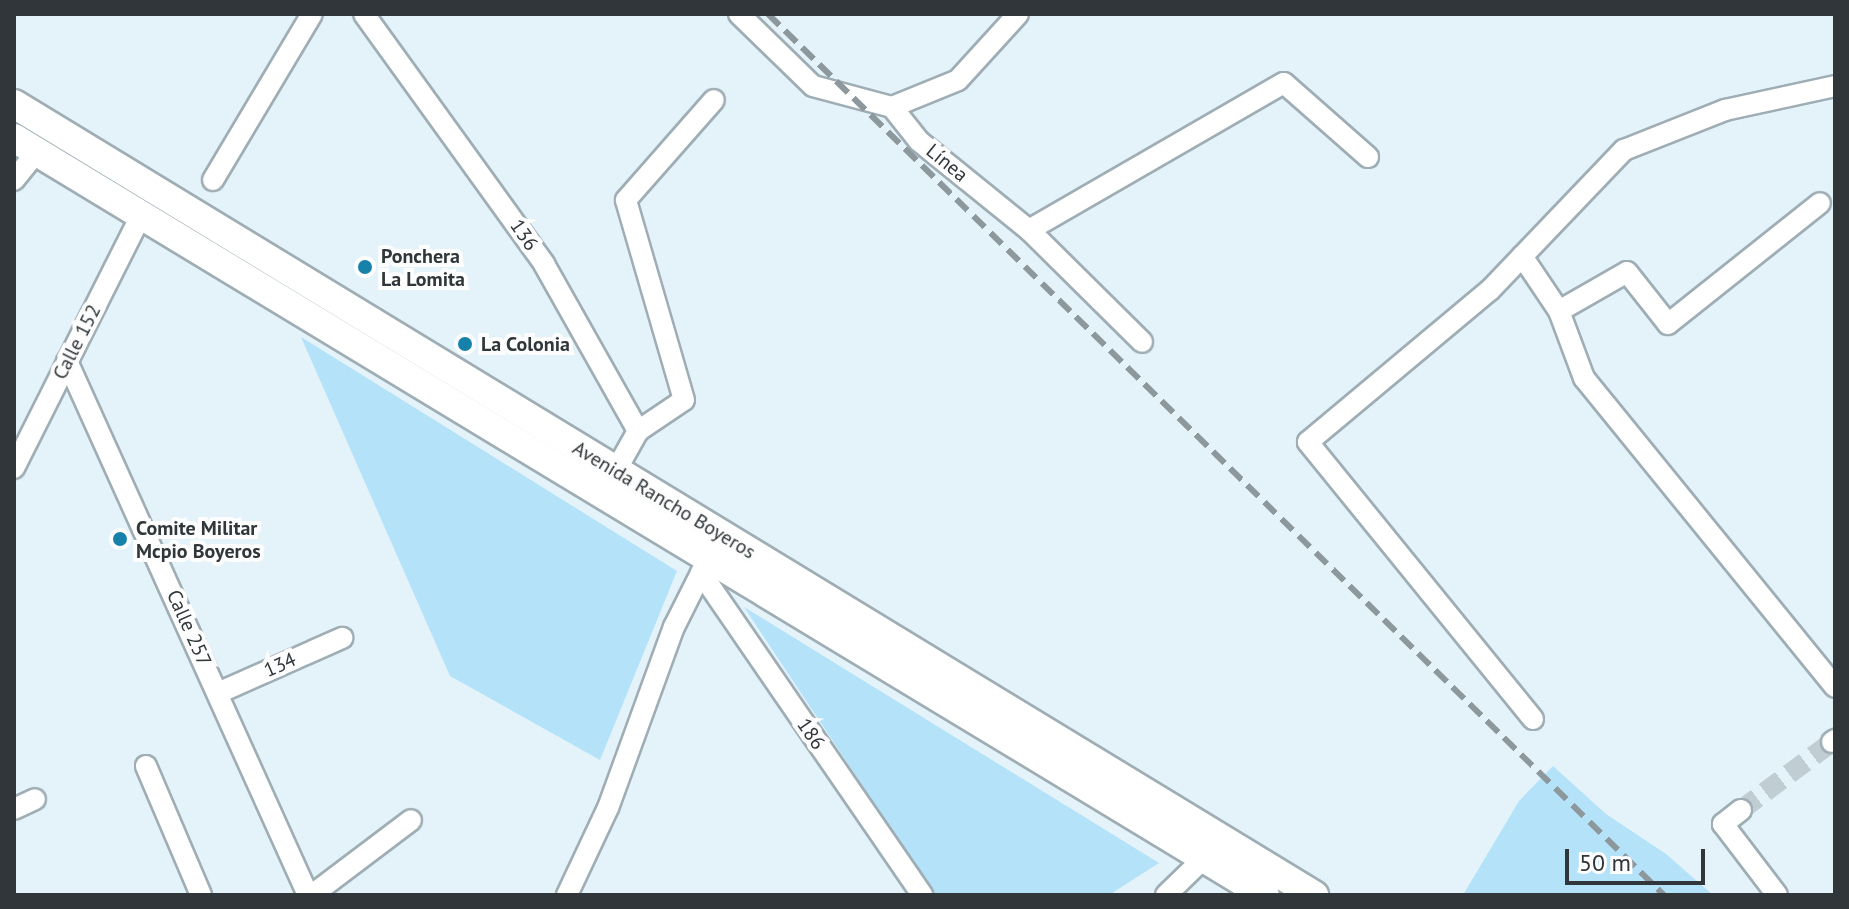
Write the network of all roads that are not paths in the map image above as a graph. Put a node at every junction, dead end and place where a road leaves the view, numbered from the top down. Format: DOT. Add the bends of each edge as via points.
graph roads {
  1 [pos="312,14"];
  2 [pos="739,14"];
  3 [pos="1018,14"];
  4 [pos="369,16"];
  5 [pos="1835,86"];
  6 [pos="714,100"];
  7 [pos="14,104"];
  8 [pos="892,107"];
  9 [pos="26,145"];
  10 [pos="1368,157"];
  11 [pos="14,180"];
  12 [pos="213,180"];
  13 [pos="1820,203"];
  14 [pos="140,217"];
  15 [pos="1029,230"];
  16 [pos="1522,256"];
  17 [pos="1559,311"];
  18 [pos="1142,342"];
  19 [pos="67,361"];
  20 [pos="638,431"];
  21 [pos="14,468"];
  22 [pos="615,472"];
  23 [pos="705,565"];
  24 [pos="342,638"];
  25 [pos="1835,687"];
  26 [pos="218,693"];
  27 [pos="1533,719"];
  28 [pos="146,766"];
  29 [pos="35,799"];
  30 [pos="14,809"];
  31 [pos="1741,810"];
  32 [pos="411,820"];
  33 [pos="1204,858"];
  34 [pos="201,895"];
  35 [pos="310,895"];
  36 [pos="567,895"];
  37 [pos="922,895"];
  38 [pos="1166,895"];
  39 [pos="1265,895"];
  40 [pos="1314,895"];
  41 [pos="1777,895"];
  1 -- 12 [label="street"];
  2 -- 8 [label="street" via="813,86"];
  3 -- 8 [label="street" via="958,80"];
  4 -- 20 [label="street, 136" via="544,264"];
  5 -- 16 [label="street" via="1725,110 1624,150"];
  6 -- 20 [label="street" via="626,200 684,400"];
  7 -- 22 [label="highway, Avenida Rancho Boyeros"];
  8 -- 15 [label="street, Línea" via="919,141"];
  9 -- 11 [label="street"];
  9 -- 14 [label="highway, Avenida Rancho Boyeros"];
  10 -- 15 [label="street" via="1284,83"];
  13 -- 17 [label="street" via="1668,324 1627,272"];
  14 -- 19 [label="street, Calle 152"];
  14 -- 23 [label="highway, Avenida Rancho Boyeros"];
  15 -- 18 [label="street, Línea"];
  16 -- 17 [label="street"];
  16 -- 27 [label="street" via="1490,290 1308,442"];
  17 -- 25 [label="street" via="1584,378"];
  19 -- 21 [label="street, Calle 152"];
  19 -- 26 [label="street, Calle 257"];
  20 -- 22 [label="street"];
  22 -- 40 [label="highway, Avenida Rancho Boyeros"];
  23 -- 33 [label="highway, Avenida Rancho Boyeros"];
  23 -- 36 [label="street" via="674,627 608,808"];
  23 -- 37 [label="street, 186"];
  24 -- 26 [label="street, 134"];
  26 -- 35 [label="street, Calle 257"];
  28 -- 34 [label="street"];
  29 -- 30 [label="street"];
  31 -- 41 [label="street" via="1723,824"];
  32 -- 35 [label="street"];
  33 -- 38 [label="street"];
  33 -- 39 [label="highway, Avenida Rancho Boyeros"];
}
